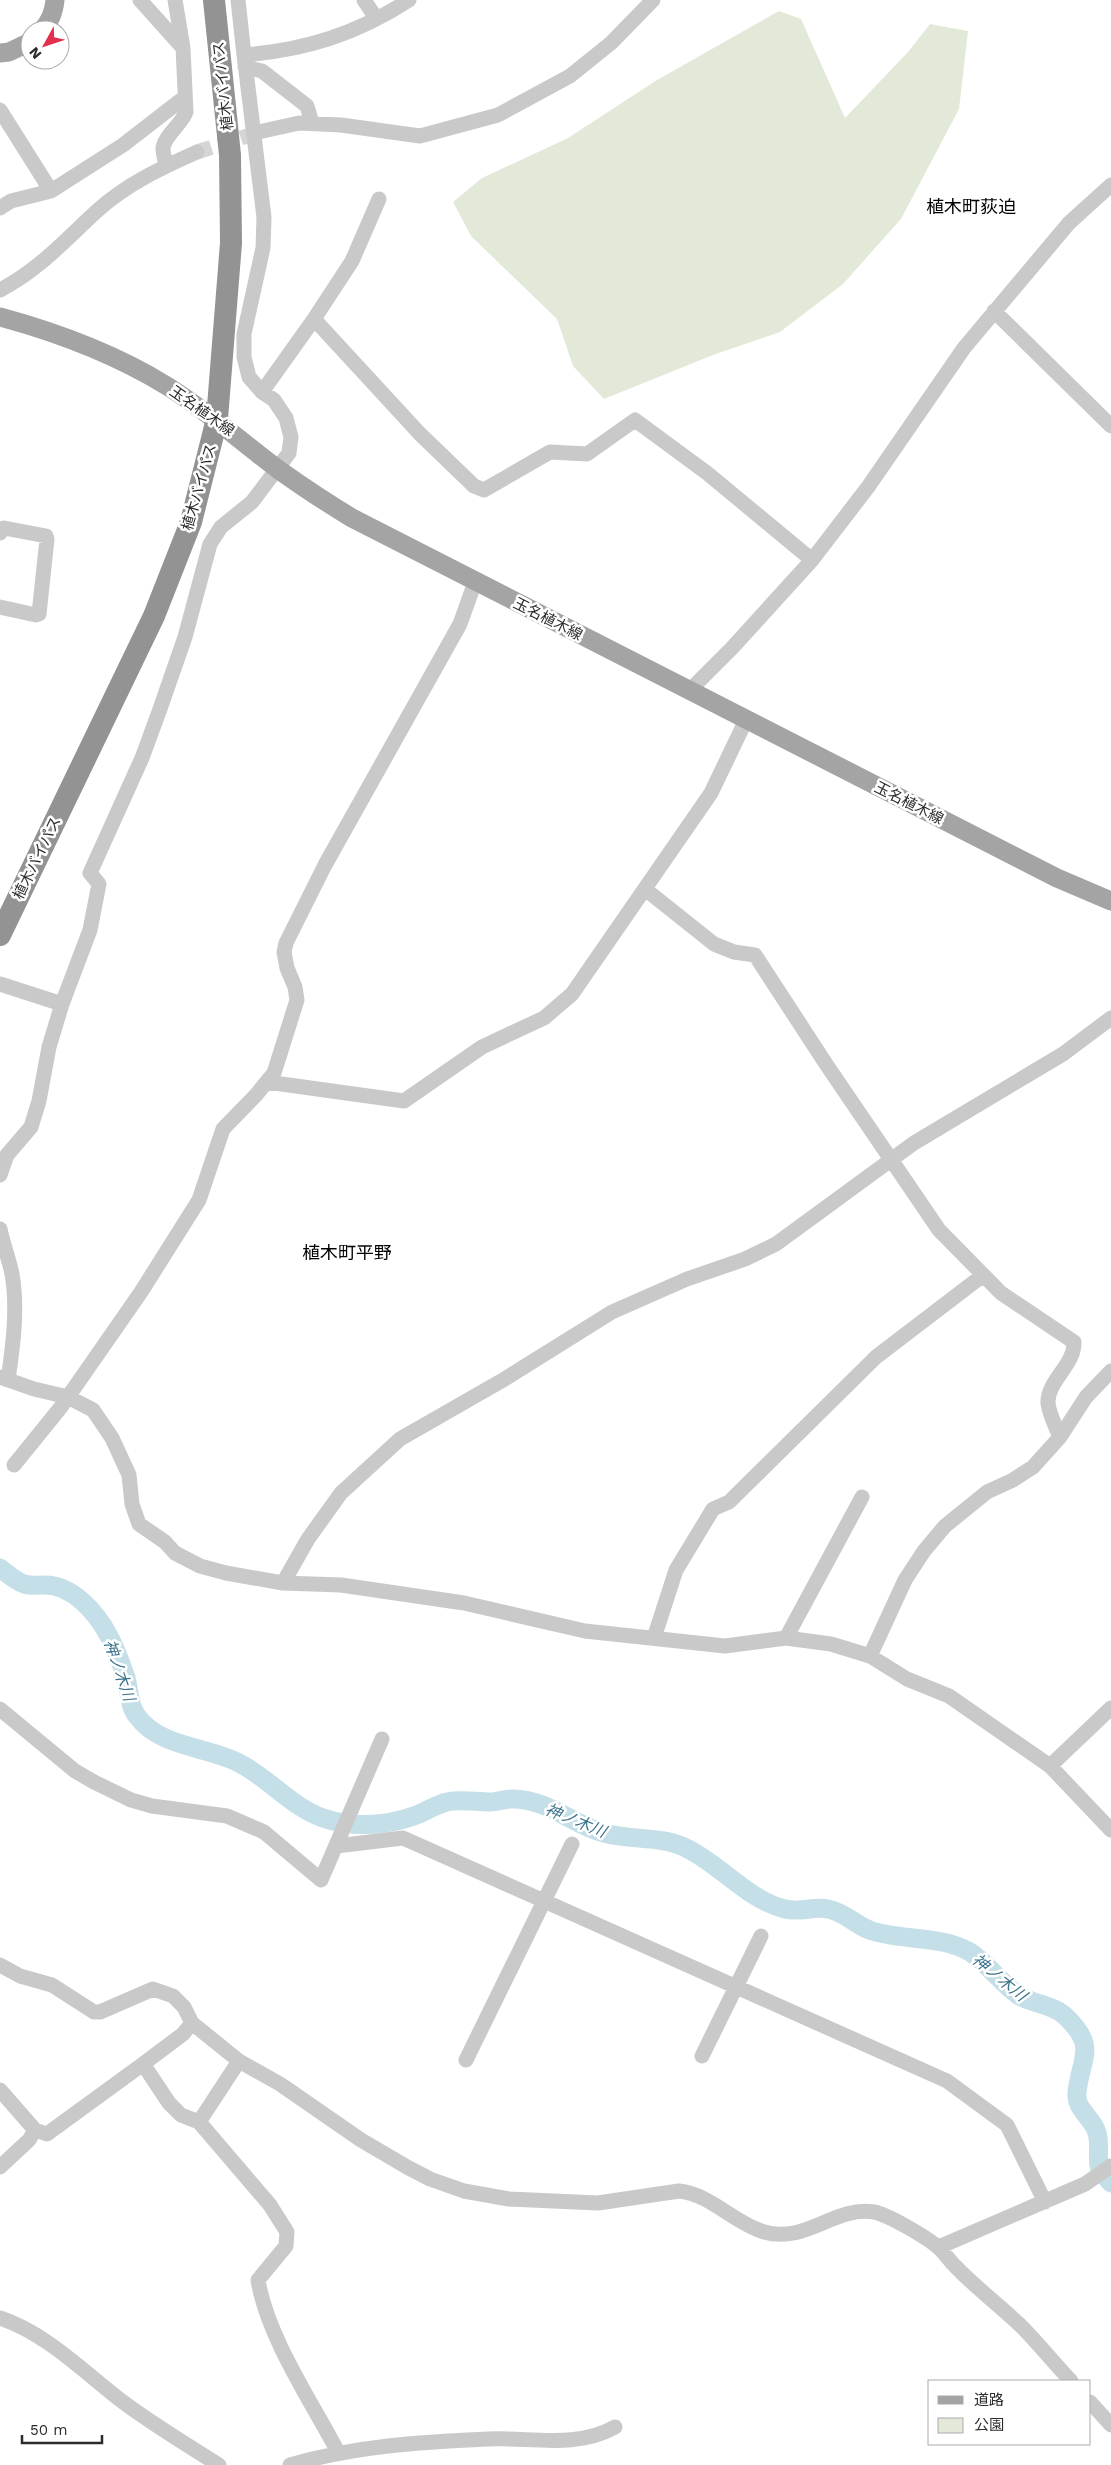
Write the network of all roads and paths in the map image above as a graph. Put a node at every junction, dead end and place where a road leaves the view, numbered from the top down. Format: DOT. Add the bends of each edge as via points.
graph roads {
  1 [pos="55,0"];
  2 [pos="140,0"];
  3 [pos="175,0"];
  4 [pos="214,0"];
  5 [pos="238,0"];
  6 [pos="364,0"];
  7 [pos="409,0"];
  8 [pos="653,0"];
  9 [pos="376,18"];
  10 [pos="49,20"];
  11 [pos="20,47"];
  12 [pos="183,48"];
  13 [pos="0,53"];
  14 [pos="244,61"];
  15 [pos="185,97"];
  16 [pos="0,110"];
  17 [pos="312,123"];
  18 [pos="264,131"];
  19 [pos="197,152"];
  20 [pos="166,165"];
  21 [pos="1111,185"];
  22 [pos="51,192"];
  23 [pos="379,199"];
  24 [pos="0,208"];
  25 [pos="0,290"];
  26 [pos="994,311"];
  27 [pos="0,317"];
  28 [pos="314,319"];
  29 [pos="262,392"];
  30 [pos="217,419"];
  31 [pos="1111,426"];
  32 [pos="278,470"];
  33 [pos="0,532"];
  34 [pos="812,560"];
  35 [pos="475,582"];
  36 [pos="0,607"];
  37 [pos="689,691"];
  38 [pos="746,720"];
  39 [pos="645,889"];
  40 [pos="1111,901"];
  41 [pos="0,936"];
  42 [pos="0,984"];
  43 [pos="62,1004"];
  44 [pos="1111,1018"];
  45 [pos="267,1082"];
  46 [pos="892,1158"];
  47 [pos="0,1175"];
  48 [pos="0,1229"];
  49 [pos="982,1276"];
  50 [pos="1111,1371"];
  51 [pos="4,1378"];
  52 [pos="68,1397"];
  53 [pos="1060,1437"];
  54 [pos="14,1464"];
  55 [pos="862,1497"];
  56 [pos="284,1583"];
  57 [pos="654,1638"];
  58 [pos="786,1638"];
  59 [pos="870,1656"];
  60 [pos="1111,1708"];
  61 [pos="0,1709"];
  62 [pos="382,1739"];
  63 [pos="1050,1766"];
  64 [pos="1111,1830"];
  65 [pos="572,1844"];
  66 [pos="336,1846"];
  67 [pos="544,1900"];
  68 [pos="761,1936"];
  69 [pos="0,1966"];
  70 [pos="737,1987"];
  71 [pos="192,2023"];
  72 [pos="702,2056"];
  73 [pos="466,2060"];
  74 [pos="239,2061"];
  75 [pos="143,2064"];
  76 [pos="0,2090"];
  77 [pos="199,2122"];
  78 [pos="35,2130"];
  79 [pos="1111,2166"];
  80 [pos="0,2167"];
  81 [pos="1045,2202"];
  82 [pos="939,2248"];
  83 [pos="0,2318"];
  84 [pos="1070,2380"];
  85 [pos="1091,2403"];
  86 [pos="1111,2425"];
  87 [pos="615,2427"];
  88 [pos="338,2452"];
  89 [pos="219,2465"];
  90 [pos="290,2465"];
  1 -- 10 [label="main road"];
  2 -- 12 [label="street"];
  3 -- 12 [label="street"];
  4 -- 30 [label="highway, 植木バイパス" via="230,155 230,243"];
  5 -- 14 [label="street"];
  6 -- 9 [label="street"];
  7 -- 9 [label="street"];
  8 -- 17 [label="street" via="611,43 570,76 498,115 420,136"];
  9 -- 14 [label="street" via="307,46"];
  11 -- 13 [label="main road"];
  12 -- 15 [label="street"];
  14 -- 17 [label="street" via="307,106"];
  14 -- 29 [label="street" via="264,217 262,248 244,334 244,357 249,377"];
  15 -- 20 [label="street" via="183,121 162,148"];
  15 -- 22 [label="street" via="124,145"];
  16 -- 22 [label="street"];
  17 -- 18 [label="street"];
  19 -- 20 [label="street"];
  20 -- 25 [label="street" via="150,172 99,209 50,257"];
  21 -- 26 [label="street" via="1069,223"];
  22 -- 24 [label="street" via="11,201"];
  23 -- 28 [label="street" via="352,260"];
  26 -- 31 [label="street"];
  26 -- 34 [label="street"];
  27 -- 30 [label="main road, 玉名植木線" via="34,326 122,360"];
  28 -- 29 [label="street"];
  28 -- 34 [label="street" via="420,434 474,486 484,490 550,452 587,454 636,420 707,473"];
  29 -- 32 [label="street" via="274,400 286,418 291,437 289,453"];
  30 -- 32 [label="main road, 玉名植木線"];
  30 -- 41 [label="highway, 植木バイパス" via="191,522 154,616"];
  32 -- 35 [label="main road, 玉名植木線" via="352,518"];
  32 -- 43 [label="street" via="252,502 221,527 210,544 185,637 160,710 90,872 99,884 90,930"];
  33 -- 36 [label="street" via="4,528 46,536 47,539 39,614"];
  34 -- 37 [label="street"];
  35 -- 37 [label="main road, 玉名植木線"];
  35 -- 45 [label="street" via="460,624 325,865 286,943 287,968 297,1000 274,1073"];
  37 -- 38 [label="main road, 玉名植木線"];
  38 -- 39 [label="street" via="711,793"];
  38 -- 40 [label="main road, 玉名植木線" via="1057,878"];
  39 -- 45 [label="street" via="572,994 544,1018 482,1047 404,1101"];
  39 -- 46 [label="street" via="714,944 734,952 755,955"];
  42 -- 43 [label="street"];
  43 -- 47 [label="street" via="31,1127 7,1156"];
  44 -- 46 [label="street" via="1062,1054"];
  45 -- 52 [label="street" via="223,1129 199,1200 141,1292"];
  46 -- 49 [label="street" via="939,1230"];
  46 -- 56 [label="street" via="776,1244 612,1312 400,1439 341,1493 308,1539"];
  48 -- 51 [label="street" via="12,1274 14,1302 13,1351"];
  49 -- 53 [label="street" via="1020,1307 1074,1342 1075,1352 1053,1387 1048,1402"];
  49 -- 57 [label="street" via="876,1357 729,1502 713,1509 676,1570"];
  50 -- 53 [label="street" via="1086,1397"];
  51 -- 52 [label="street"];
  52 -- 54 [label="street"];
  52 -- 56 [label="street" via="93,1410 112,1438 129,1475 132,1504 139,1524 175,1553 200,1566"];
  53 -- 59 [label="street" via="1033,1467 988,1492 945,1526 905,1580"];
  55 -- 58 [label="street"];
  56 -- 57 [label="street" via="341,1585 445,1600 585,1632"];
  57 -- 58 [label="street" via="725,1646"];
  58 -- 59 [label="street" via="831,1644"];
  59 -- 63 [label="street" via="907,1679 949,1696"];
  60 -- 63 [label="street"];
  61 -- 66 [label="street" via="75,1771 94,1782 152,1806 227,1816 264,1832 321,1880"];
  62 -- 66 [label="street"];
  63 -- 64 [label="street"];
  65 -- 67 [label="street"];
  66 -- 67 [label="street" via="403,1838"];
  67 -- 70 [label="street"];
  67 -- 73 [label="street"];
  68 -- 70 [label="street"];
  69 -- 71 [label="street" via="20,1976 52,1985 94,2012 153,1989 162,1991 173,1996"];
  70 -- 72 [label="street"];
  70 -- 81 [label="street" via="947,2081 1007,2125"];
  71 -- 74 [label="street"];
  71 -- 75 [label="street" via="183,2034"];
  74 -- 77 [label="street"];
  74 -- 82 [label="street" via="408,2168 464,2191 509,2199 598,2203 690,2192 764,2232 782,2234 798,2234 844,2214 874,2212"];
  75 -- 77 [label="street" via="169,2103 181,2115"];
  75 -- 78 [label="street" via="48,2134"];
  76 -- 78 [label="street"];
  77 -- 88 [label="street" via="270,2205 287,2232 286,2246 258,2280 261,2299 287,2357"];
  78 -- 80 [label="street" via="29,2140"];
  79 -- 81 [label="street" via="1096,2178"];
  81 -- 82 [label="street"];
  82 -- 84 [label="street" via="955,2267 1022,2327"];
  83 -- 89 [label="street" via="19,2324 161,2429"];
  85 -- 86 [label="street"];
  87 -- 88 [label="street" via="580,2439 397,2443"];
  88 -- 90 [label="street"];
}
